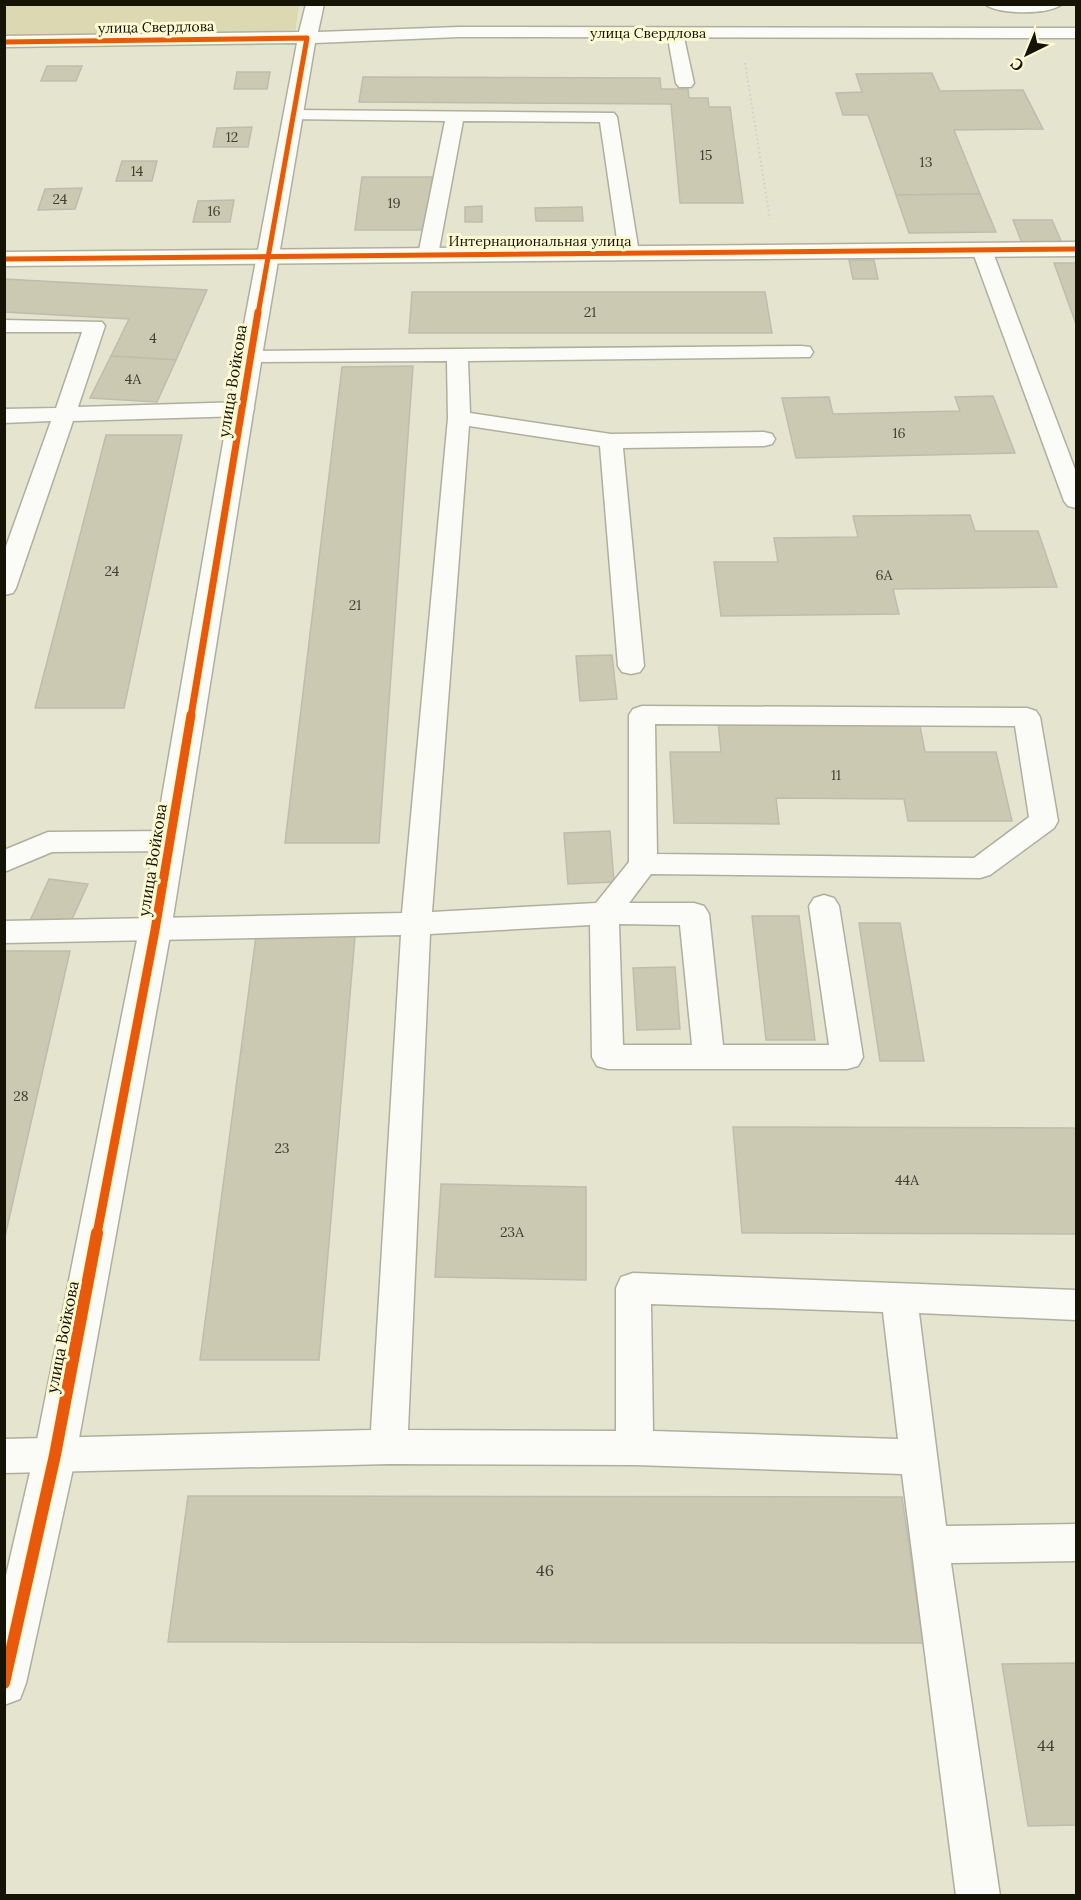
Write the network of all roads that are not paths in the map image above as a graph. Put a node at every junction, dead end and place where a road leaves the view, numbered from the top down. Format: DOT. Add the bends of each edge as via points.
graph roads {
  1 [pos="315,4"];
  2 [pos="993,4"];
  3 [pos="1054,4"];
  4 [pos="675,33"];
  5 [pos="1077,33"];
  6 [pos="307,38"];
  7 [pos="4,42"];
  8 [pos="685,83"];
  9 [pos="295,115"];
  10 [pos="455,116"];
  11 [pos="1077,249"];
  12 [pos="982,250"];
  13 [pos="629,254"];
  14 [pos="428,255"];
  15 [pos="268,257"];
  16 [pos="4,259"];
  17 [pos="4,326"];
  18 [pos="802,352"];
  19 [pos="250,356"];
  20 [pos="457,356"];
  21 [pos="243,409"];
  22 [pos="63,415"];
  23 [pos="4,416"];
  24 [pos="459,418"];
  25 [pos="764,439"];
  26 [pos="611,441"];
  27 [pos="1066,446"];
  28 [pos="1077,501"];
  29 [pos="4,588"];
  30 [pos="631,666"];
  31 [pos="170,841"];
  32 [pos="4,862"];
  33 [pos="643,864"];
  34 [pos="824,906"];
  35 [pos="604,912"];
  36 [pos="416,924"];
  37 [pos="155,930"];
  38 [pos="4,932"];
  39 [pos="709,1057"];
  40 [pos="899,1297"];
  41 [pos="1077,1305"];
  42 [pos="389,1447"];
  43 [pos="635,1448"];
  44 [pos="55,1455"];
  45 [pos="4,1456"];
  46 [pos="918,1457"];
  47 [pos="1077,1542"];
  48 [pos="929,1545"];
  49 [pos="4,1683"];
  50 [pos="978,1896"];
  1 -- 6 [label="street, улица Войкова"];
  2 -- 3 [label="lane" via="1020,8"];
  4 -- 5 [label="street, улица Свердлова"];
  4 -- 6 [label="street, улица Свердлова" via="459,32"];
  4 -- 8 [label="lane"];
  6 -- 7 [label="street, улица Свердлова"];
  6 -- 9 [label="street, улица Войкова"];
  9 -- 10 [label="lane"];
  9 -- 15 [label="street, улица Войкова"];
  10 -- 13 [label="lane" via="608,117"];
  10 -- 14 [label="lane"];
  11 -- 12 [label="street, Интернациональная улица"];
  12 -- 13 [label="street, Интернациональная улица"];
  12 -- 27 [label="lane"];
  13 -- 14 [label="street, Интернациональная улица"];
  14 -- 15 [label="street, Интернациональная улица"];
  15 -- 16 [label="street, Интернациональная улица"];
  15 -- 19 [label="street, улица Войкова"];
  17 -- 22 [label="lane" via="95,326"];
  18 -- 20 [label="lane"];
  19 -- 20 [label="lane"];
  19 -- 21 [label="street, улица Войкова"];
  20 -- 24 [label="lane"];
  21 -- 22 [label="lane"];
  21 -- 31 [label="street, улица Войкова"];
  22 -- 23 [label="lane"];
  22 -- 29 [label="lane"];
  24 -- 26 [label="lane"];
  24 -- 36 [label="lane"];
  25 -- 26 [label="lane"];
  26 -- 30 [label="lane"];
  27 -- 28 [label="lane"];
  31 -- 32 [label="lane" via="48,842"];
  31 -- 37 [label="street, улица Войкова"];
  33 -- 33 [label="lane" via="642,715 1027,717 1044,821 980,868"];
  33 -- 35 [label="lane"];
  34 -- 39 [label="lane" via="847,1057"];
  35 -- 36 [label="lane"];
  35 -- 39 [label="lane" via="694,914"];
  35 -- 39 [label="lane" via="608,1058"];
  36 -- 37 [label="lane"];
  36 -- 42 [label="lane"];
  37 -- 38 [label="lane"];
  37 -- 44 [label="street, улица Войкова"];
  40 -- 41 [label="lane"];
  40 -- 43 [label="lane" via="633,1288"];
  40 -- 46 [label="lane"];
  42 -- 43 [label="lane"];
  42 -- 44 [label="lane"];
  43 -- 46 [label="lane"];
  44 -- 45 [label="lane"];
  44 -- 49 [label="street, улица Войкова"];
  46 -- 48 [label="lane"];
  47 -- 48 [label="lane"];
  48 -- 50 [label="lane"];
}
